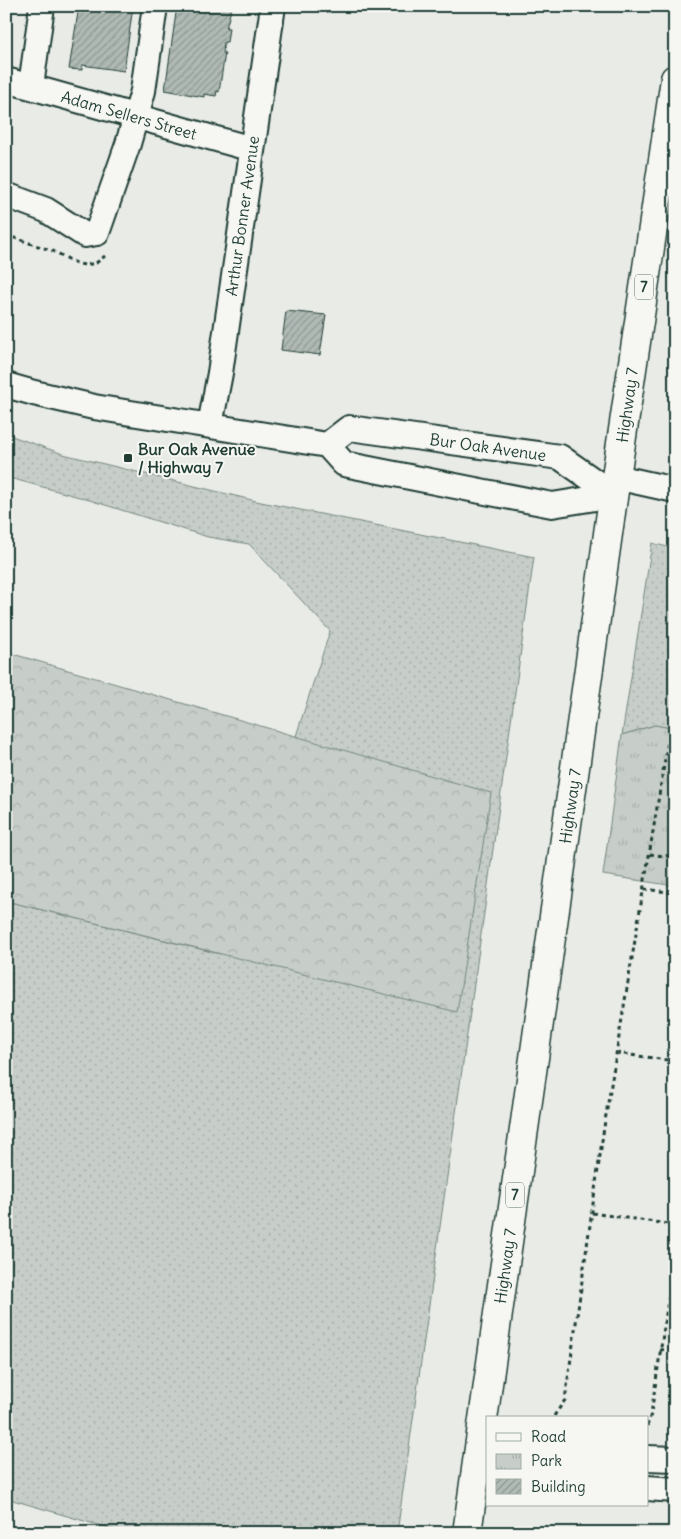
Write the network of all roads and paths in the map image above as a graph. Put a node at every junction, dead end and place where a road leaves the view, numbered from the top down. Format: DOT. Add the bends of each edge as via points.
graph roads {
  1 [pos="42,6"];
  2 [pos="155,6"];
  3 [pos="273,6"];
  4 [pos="675,79"];
  5 [pos="6,80"];
  6 [pos="31,86"];
  7 [pos="135,117"];
  8 [pos="252,149"];
  9 [pos="6,195"];
  10 [pos="6,385"];
  11 [pos="210,425"];
  12 [pos="327,445"];
  13 [pos="615,486"];
  14 [pos="675,490"];
  15 [pos="668,741"];
  16 [pos="650,854"];
  17 [pos="675,855"];
  18 [pos="644,888"];
  19 [pos="675,893"];
  20 [pos="616,1053"];
  21 [pos="675,1061"];
  22 [pos="592,1213"];
  23 [pos="675,1225"];
  24 [pos="675,1254"];
  25 [pos="675,1348"];
  26 [pos="660,1350"];
  27 [pos="487,1416"];
  28 [pos="554,1416"];
  29 [pos="486,1421"];
  30 [pos="648,1423"];
  31 [pos="484,1436"];
  32 [pos="648,1458"];
  33 [pos="675,1459"];
  34 [pos="482,1471"];
  35 [pos="648,1488"];
  36 [pos="675,1490"];
  37 [pos="466,1533"];
  1 -- 6 [label="street"];
  2 -- 7 [label="street" via="143,91"];
  3 -- 8 [label="street, Arthur Bonner Avenue"];
  4 -- 13 [label="main road, Highway 7 / 7"];
  5 -- 6 [label="street, Adam Sellers Street"];
  6 -- 7 [label="street, Adam Sellers Street"];
  7 -- 8 [label="street, Adam Sellers Street"];
  7 -- 9 [label="street" via="97,233 85,234 46,210"];
  8 -- 11 [label="street, Arthur Bonner Avenue"];
  10 -- 11 [label="street" via="94,407"];
  11 -- 12 [label="street"];
  12 -- 13 [label="street, Bur Oak Avenue" via="349,428 560,457"];
  12 -- 13 [label="street, Bur Oak Avenue" via="344,464 552,505"];
  13 -- 14 [label="street, Bur Oak Avenue"];
  13 -- 27 [label="main road, Highway 7 / 7"];
  15 -- 16 [label="path"];
  16 -- 17 [label="path"];
  16 -- 18 [label="path"];
  18 -- 19 [label="path"];
  18 -- 20 [label="path"];
  20 -- 21 [label="path"];
  20 -- 22 [label="path"];
  22 -- 23 [label="path"];
  22 -- 28 [label="path" via="565,1400"];
  24 -- 26 [label="path"];
  25 -- 26 [label="path"];
  26 -- 30 [label="path"];
  29 -- 31 [label="main road, Highway 7 / 7"];
  31 -- 34 [label="main road, Highway 7 / 7"];
  32 -- 33 [label="street"];
  34 -- 37 [label="main road, Highway 7 / 7"];
  35 -- 36 [label="street"];
}
